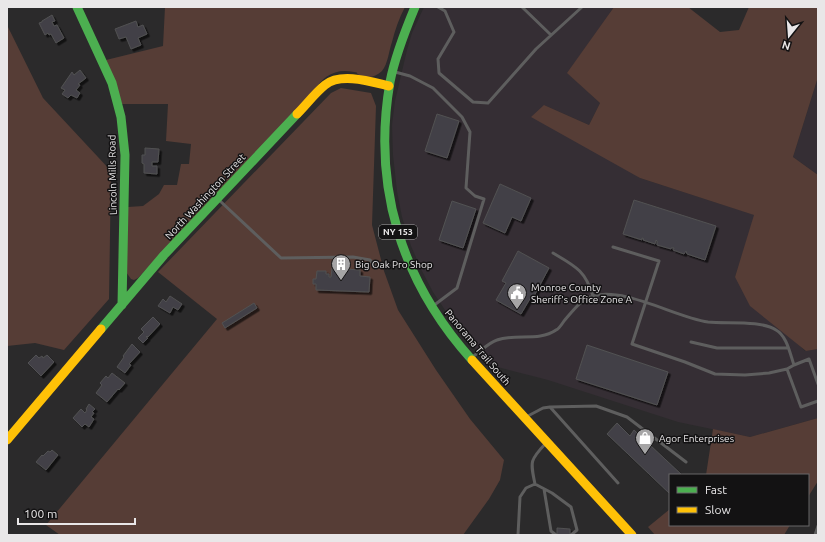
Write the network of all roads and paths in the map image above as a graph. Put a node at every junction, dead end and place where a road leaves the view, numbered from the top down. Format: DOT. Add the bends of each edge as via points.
graph roads {
  1 [pos="77,7"];
  2 [pos="415,7"];
  3 [pos="438,7"];
  4 [pos="522,7"];
  5 [pos="582,7"];
  6 [pos="551,35"];
  7 [pos="393,71"];
  8 [pos="389,86"];
  9 [pos="218,198"];
  10 [pos="613,247"];
  11 [pos="553,254"];
  12 [pos="376,268"];
  13 [pos="593,296"];
  14 [pos="645,303"];
  15 [pos="122,304"];
  16 [pos="431,307"];
  17 [pos="691,342"];
  18 [pos="788,348"];
  19 [pos="471,358"];
  20 [pos="794,365"];
  21 [pos="787,369"];
  22 [pos="818,384"];
  23 [pos="818,401"];
  24 [pos="550,407"];
  25 [pos="525,417"];
  26 [pos="7,440"];
  27 [pos="547,441"];
  28 [pos="686,462"];
  29 [pos="618,483"];
  30 [pos="535,484"];
  31 [pos="544,489"];
  32 [pos="818,526"];
  33 [pos="518,535"];
  34 [pos="556,535"];
  35 [pos="571,535"];
  36 [pos="632,535"];
  37 [pos="815,535"];
  1 -- 15 [label="street, Lincoln Mills Road" via="112,83 121,117 125,155"];
  2 -- 7 [label="street, NY 153" via="403,35"];
  3 -- 6 [label="lane" via="445,11 454,32 438,59 439,73 473,102 488,103"];
  4 -- 6 [label="lane"];
  5 -- 6 [label="lane"];
  7 -- 8 [label="street, NY 153"];
  7 -- 16 [label="lane" via="410,76 433,88 462,117 470,132 466,188 484,199 457,288"];
  8 -- 9 [label="street, North Washington Street" via="344,78 326,84"];
  8 -- 16 [label="street, Panorama Trail South / NY 153" via="384,146 389,193 402,245"];
  9 -- 12 [label="lane" via="281,258 353,257 370,260"];
  9 -- 15 [label="street, North Washington Street"];
  10 -- 14 [label="lane" via="659,261"];
  11 -- 13 [label="lane" via="582,272"];
  13 -- 14 [label="lane" via="617,294"];
  13 -- 19 [label="lane" via="576,307 557,330 542,336 512,336 496,340"];
  14 -- 18 [label="lane" via="708,322 770,327 783,336"];
  14 -- 21 [label="lane" via="632,344 715,374 745,375"];
  15 -- 26 [label="street, North Washington Street"];
  16 -- 19 [label="street, Panorama Trail South / NY 153"];
  17 -- 18 [label="lane" via="717,348"];
  18 -- 20 [label="lane"];
  19 -- 25 [label="street, Panorama Trail South / NY 153"];
  20 -- 21 [label="lane"];
  20 -- 22 [label="lane" via="809,359"];
  21 -- 23 [label="lane" via="801,406"];
  24 -- 25 [label="lane"];
  24 -- 28 [label="lane" via="596,406 627,417"];
  24 -- 29 [label="lane"];
  25 -- 27 [label="street, Panorama Trail South / NY 153"];
  27 -- 30 [label="lane" via="531,464"];
  27 -- 36 [label="street, Panorama Trail South / NY 153"];
  30 -- 31 [label="lane"];
  30 -- 33 [label="lane" via="526,488 520,497"];
  31 -- 34 [label="lane" via="551,531"];
  31 -- 35 [label="lane" via="571,506 576,530"];
  32 -- 37 [label="lane"];
}
